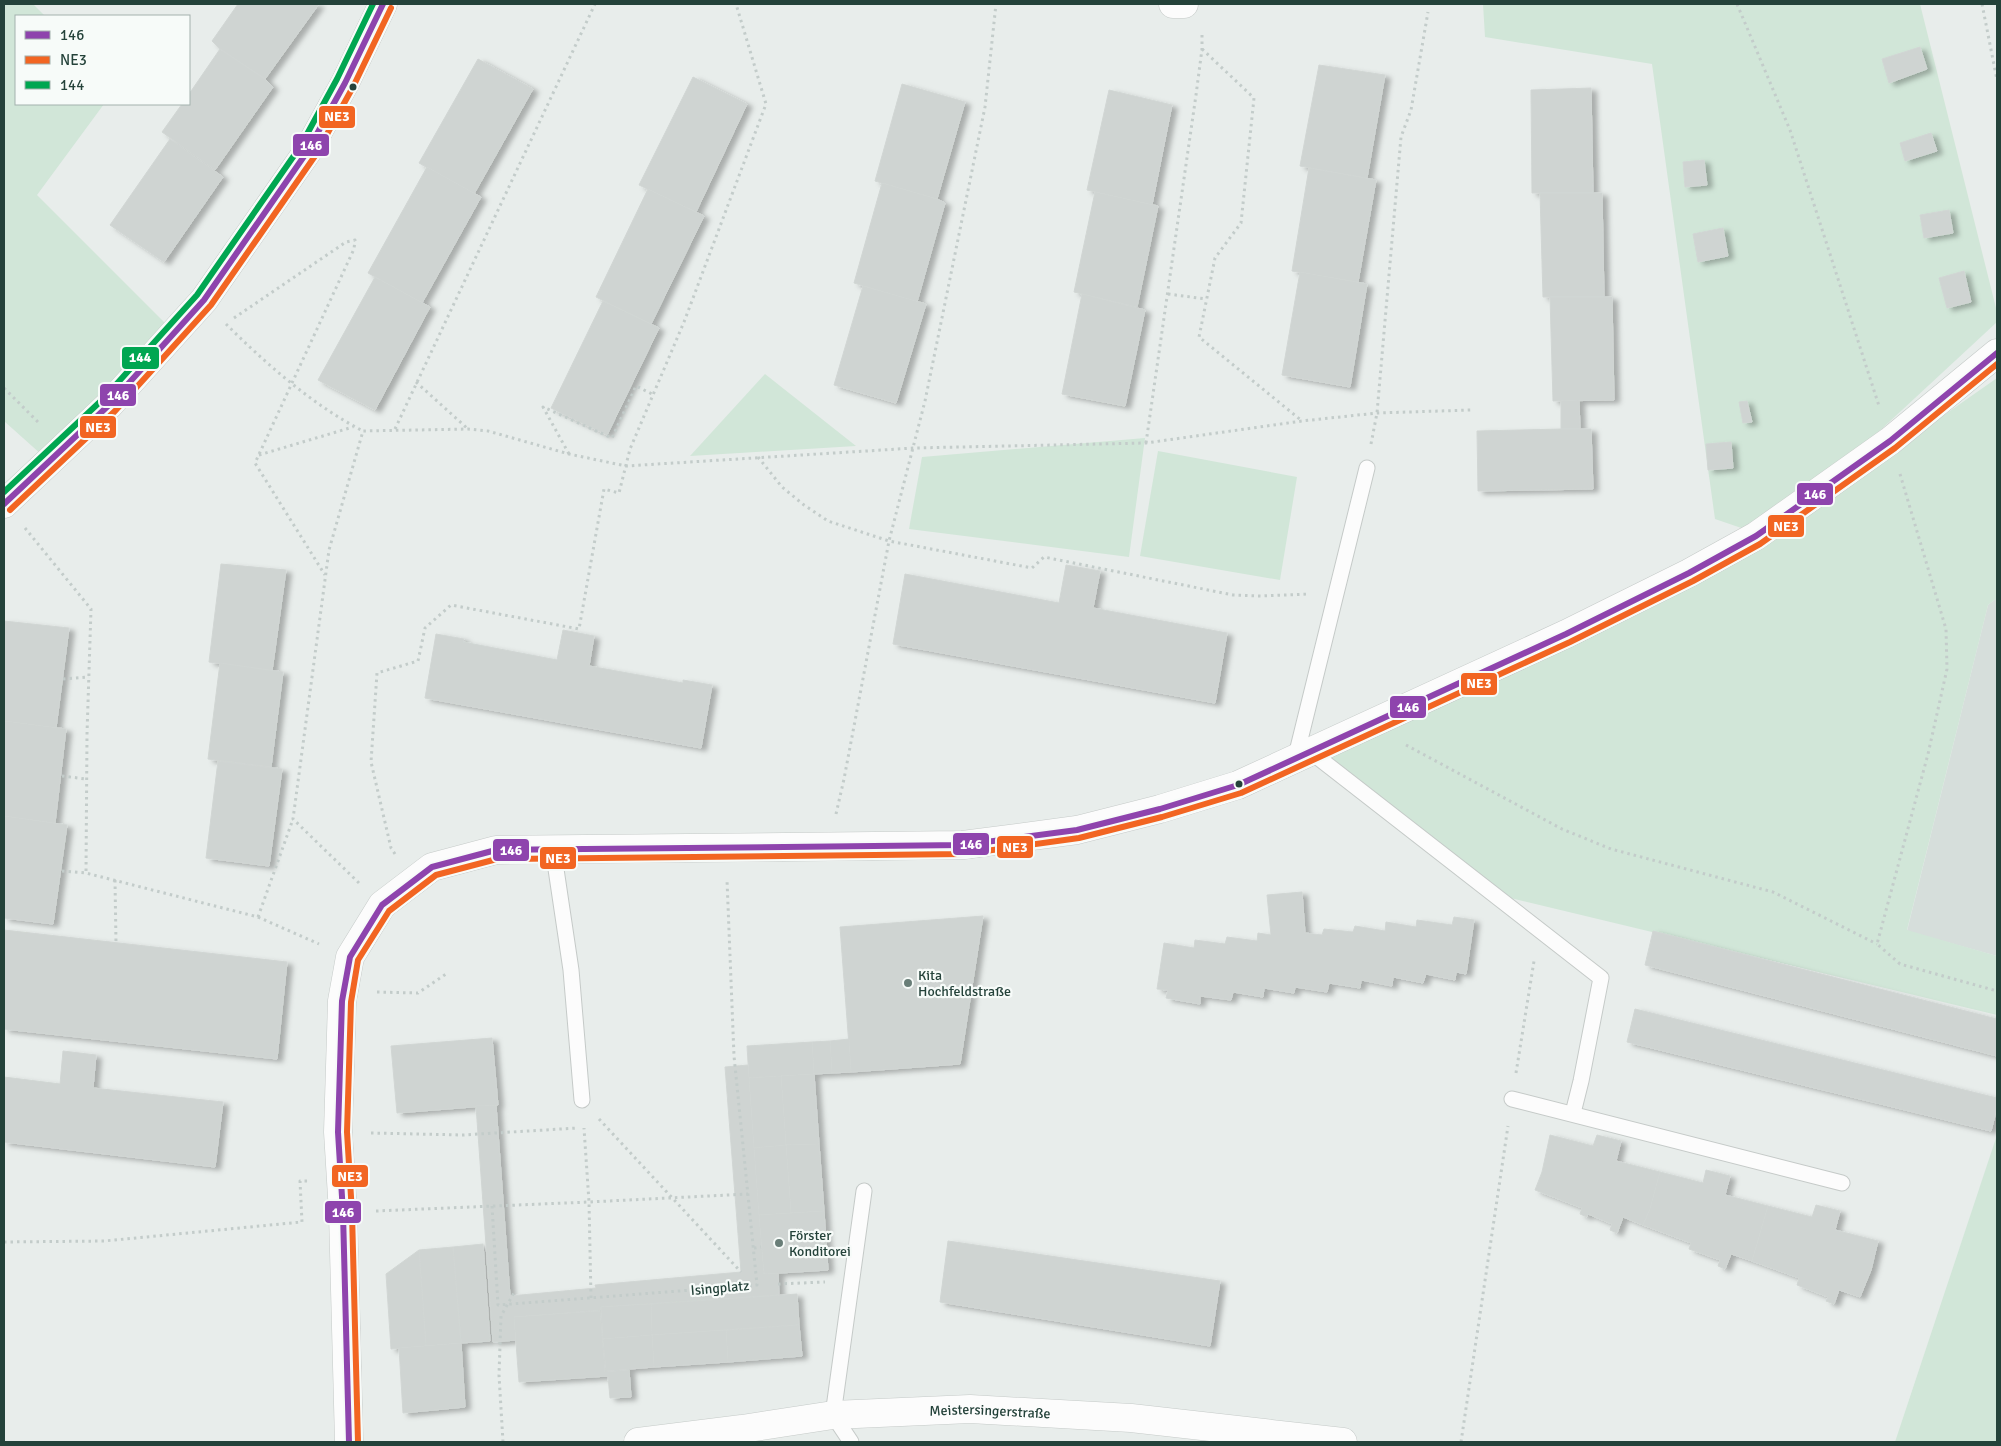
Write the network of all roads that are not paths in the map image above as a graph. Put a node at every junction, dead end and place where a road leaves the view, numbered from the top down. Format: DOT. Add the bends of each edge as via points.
graph roads {
  1 [pos="383,4"];
  2 [pos="1173,4"];
  3 [pos="1184,4"];
  4 [pos="1997,352"];
  5 [pos="1367,468"];
  6 [pos="4,503"];
  7 [pos="1303,756"];
  8 [pos="553,849"];
  9 [pos="1512,1099"];
  10 [pos="582,1100"];
  11 [pos="1572,1113"];
  12 [pos="1842,1182"];
  13 [pos="864,1191"];
  14 [pos="833,1415"];
  15 [pos="349,1442"];
  16 [pos="638,1442"];
  17 [pos="851,1442"];
  18 [pos="1343,1442"];
  1 -- 6 [label="street" via="307,152 212,289 109,405"];
  2 -- 3 [label="street"];
  4 -- 7 [label="street" via="1890,440 1756,536 1566,634"];
  5 -- 7 [label="lane"];
  7 -- 8 [label="street" via="1238,785 1160,809 1077,830 963,845"];
  7 -- 11 [label="lane" via="1601,978"];
  8 -- 10 [label="lane" via="572,970"];
  8 -- 15 [label="street" via="496,850 432,867 382,905 350,956 342,1001 338,1132"];
  9 -- 11 [label="lane"];
  11 -- 12 [label="lane"];
  13 -- 14 [label="lane"];
  14 -- 16 [label="street, Meistersingerstraße"];
  14 -- 17 [label="lane"];
  14 -- 18 [label="street, Meistersingerstraße" via="970,1409 1131,1418"];
}
